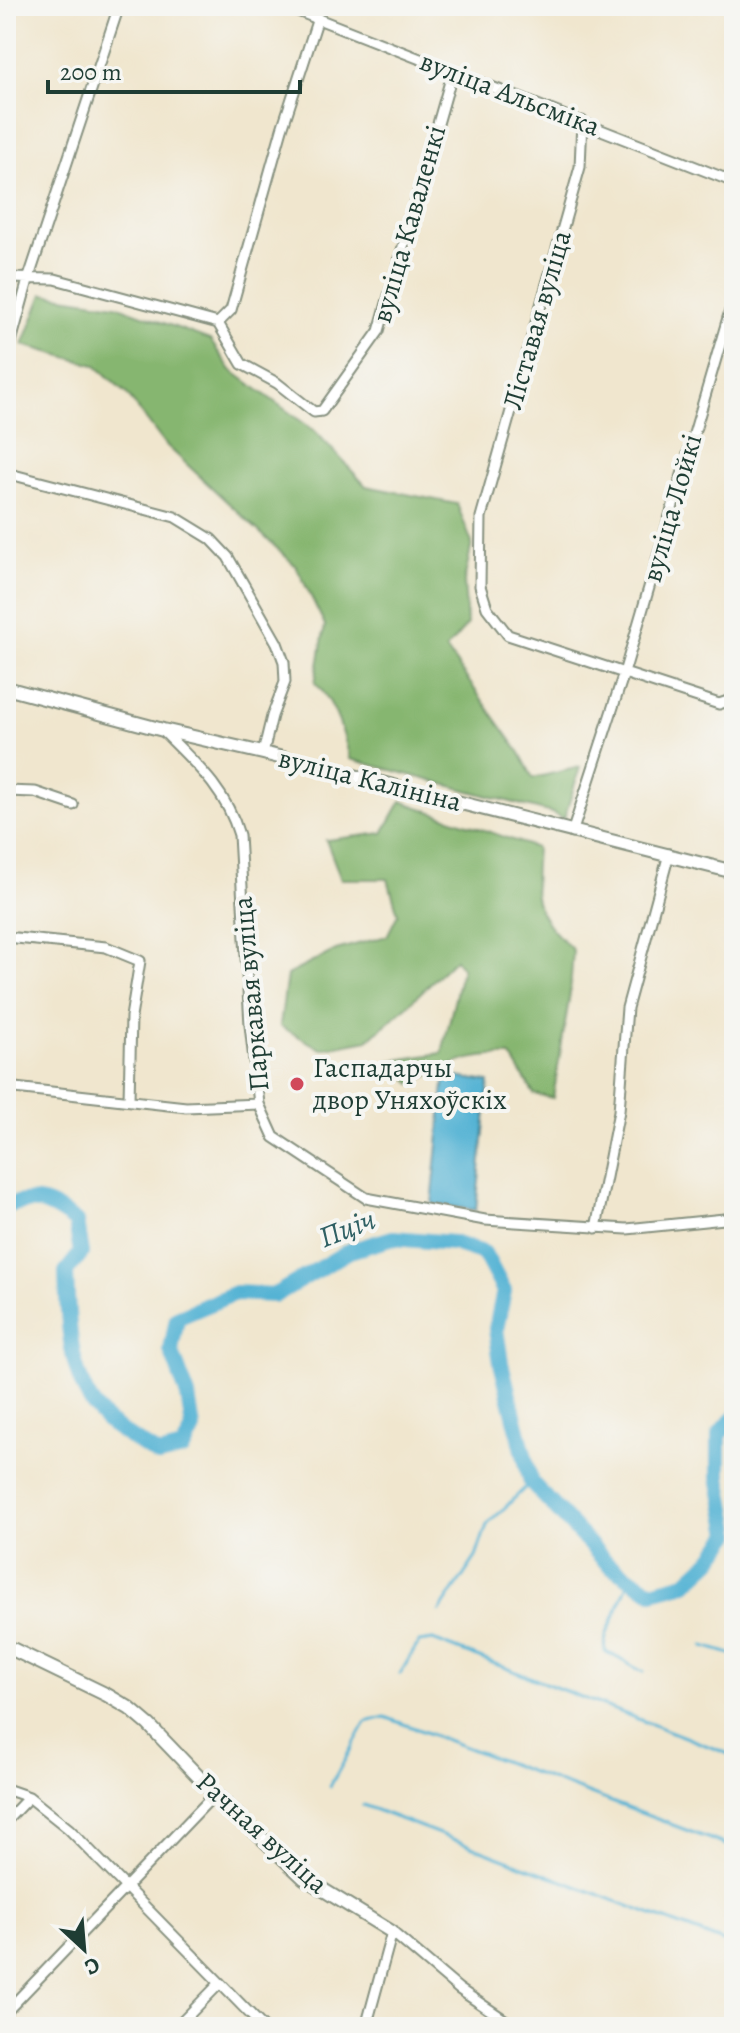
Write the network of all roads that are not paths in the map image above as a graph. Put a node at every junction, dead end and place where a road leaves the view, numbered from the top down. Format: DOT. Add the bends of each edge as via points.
graph roads {
  1 [pos="119,6"];
  2 [pos="285,6"];
  3 [pos="318,18"];
  4 [pos="453,71"];
  5 [pos="582,121"];
  6 [pos="734,182"];
  7 [pos="6,278"];
  8 [pos="28,280"];
  9 [pos="734,297"];
  10 [pos="218,323"];
  11 [pos="6,360"];
  12 [pos="6,473"];
  13 [pos="624,673"];
  14 [pos="6,688"];
  15 [pos="734,699"];
  16 [pos="163,730"];
  17 [pos="263,753"];
  18 [pos="6,791"];
  19 [pos="73,805"];
  20 [pos="572,833"];
  21 [pos="669,854"];
  22 [pos="734,872"];
  23 [pos="6,937"];
  24 [pos="6,1087"];
  25 [pos="129,1099"];
  26 [pos="259,1104"];
  27 [pos="734,1218"];
  28 [pos="596,1228"];
  29 [pos="6,1646"];
  30 [pos="6,1789"];
  31 [pos="215,1794"];
  32 [pos="29,1797"];
  33 [pos="6,1821"];
  34 [pos="126,1888"];
  35 [pos="392,1932"];
  36 [pos="220,1983"];
  37 [pos="6,2012"];
  38 [pos="177,2027"];
  39 [pos="263,2027"];
  40 [pos="366,2027"];
  41 [pos="515,2027"];
  1 -- 8 [label="street"];
  2 -- 3 [label="street, вуліца Альсміка"];
  3 -- 4 [label="street, вуліца Альсміка"];
  3 -- 10 [label="street" via="231,310"];
  4 -- 5 [label="street, вуліца Альсміка"];
  4 -- 10 [label="street, вуліца Каваленкі" via="379,331 322,411 314,412 242,364"];
  5 -- 6 [label="street, вуліца Альсміка"];
  5 -- 13 [label="street, Ліставая вуліца" via="580,167 481,517 480,586 487,608 508,635"];
  7 -- 8 [label="street"];
  8 -- 10 [label="street" via="55,279"];
  8 -- 11 [label="street"];
  9 -- 13 [label="street, вуліца Лойкі"];
  12 -- 17 [label="street" via="175,517 211,539 228,557 284,662 285,682"];
  13 -- 15 [label="street" via="719,704"];
  13 -- 20 [label="street, вуліца Лойкі"];
  14 -- 16 [label="street, вуліца Калініна"];
  16 -- 17 [label="street, вуліца Калініна"];
  16 -- 26 [label="street, Паркавая вуліца" via="222,794 239,835"];
  17 -- 20 [label="street, вуліца Калініна"];
  18 -- 19 [label="street" via="35,792"];
  20 -- 21 [label="street, вуліца Калініна"];
  21 -- 22 [label="street, вуліца Калініна"];
  21 -- 28 [label="street" via="627,1008 619,1111"];
  23 -- 25 [label="street" via="106,947 140,961 131,1017"];
  24 -- 25 [label="street"];
  25 -- 26 [label="street" via="186,1107"];
  26 -- 28 [label="street, Паркавая вуліца" via="274,1137 366,1198 485,1220"];
  27 -- 28 [label="street, Паркавая вуліца"];
  29 -- 31 [label="street, Рачная вуліца" via="129,1708"];
  30 -- 32 [label="street"];
  31 -- 34 [label="street"];
  31 -- 35 [label="street, Рачная вуліца" via="314,1886"];
  32 -- 33 [label="street"];
  32 -- 34 [label="street" via="69,1829"];
  34 -- 36 [label="street"];
  34 -- 37 [label="street"];
  35 -- 40 [label="street"];
  35 -- 41 [label="street, Рачная вуліца" via="459,1989"];
  36 -- 38 [label="street"];
  36 -- 39 [label="street"];
}
